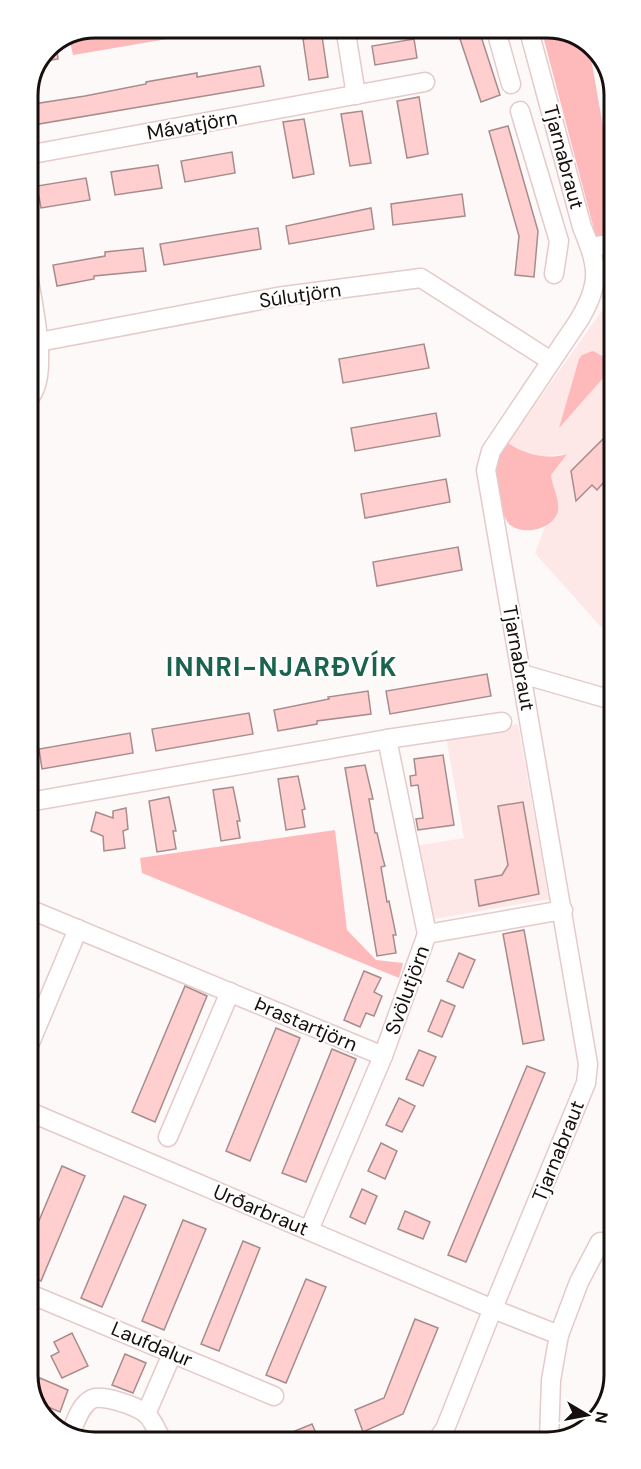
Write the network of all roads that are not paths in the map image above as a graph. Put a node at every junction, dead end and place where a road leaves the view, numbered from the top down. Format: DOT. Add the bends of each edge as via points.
graph roads {
  1 [pos="347,38"];
  2 [pos="498,38"];
  3 [pos="531,38"];
  4 [pos="425,82"];
  5 [pos="512,84"];
  6 [pos="357,94"];
  7 [pos="520,111"];
  8 [pos="562,152"];
  9 [pos="38,153"];
  10 [pos="535,160"];
  11 [pos="604,245"];
  12 [pos="591,247"];
  13 [pos="554,274"];
  14 [pos="38,342"];
  15 [pos="551,361"];
  16 [pos="522,674"];
  17 [pos="604,698"];
  18 [pos="502,722"];
  19 [pos="387,739"];
  20 [pos="38,800"];
  21 [pos="562,910"];
  22 [pos="38,913"];
  23 [pos="78,929"];
  24 [pos="427,934"];
  25 [pos="230,992"];
  26 [pos="38,1024"];
  27 [pos="383,1056"];
  28 [pos="38,1115"];
  29 [pos="168,1137"];
  30 [pos="309,1230"];
  31 [pos="600,1242"];
  32 [pos="38,1297"];
  33 [pos="493,1309"];
  34 [pos="559,1335"];
  35 [pos="172,1354"];
  36 [pos="274,1396"];
  37 [pos="146,1414"];
  38 [pos="73,1427"];
  39 [pos="156,1431"];
  40 [pos="444,1432"];
  41 [pos="549,1432"];
  1 -- 6 [label="street"];
  2 -- 5 [label="street"];
  3 -- 8 [label="street, Tjarnabraut"];
  4 -- 6 [label="street, Mávatjörn"];
  6 -- 9 [label="street, Mávatjörn"];
  7 -- 10 [label="street"];
  8 -- 10 [label="street"];
  8 -- 12 [label="street, Tjarnabraut"];
  10 -- 13 [label="street" via="559,241"];
  11 -- 12 [label="street"];
  12 -- 15 [label="street, Tjarnabraut" via="596,272 591,301"];
  14 -- 15 [label="street, Súlutjörn" via="277,297 422,278"];
  15 -- 16 [label="street, Tjarnabraut" via="491,451 486,470"];
  16 -- 17 [label="street"];
  16 -- 21 [label="street, Tjarnabraut"];
  18 -- 19 [label="street"];
  19 -- 20 [label="street"];
  19 -- 24 [label="street, Svölutjörn"];
  21 -- 24 [label="street"];
  21 -- 33 [label="street, Tjarnabraut" via="588,1064 586,1083"];
  22 -- 23 [label="street, Þrastartjörn"];
  23 -- 25 [label="street, Þrastartjörn"];
  23 -- 26 [label="street"];
  24 -- 27 [label="street, Svölutjörn"];
  25 -- 27 [label="street, Þrastartjörn"];
  25 -- 29 [label="street, Þrastartjörn"];
  27 -- 30 [label="street, Svölutjörn"];
  28 -- 30 [label="street, Urðarbraut"];
  30 -- 33 [label="street, Urðarbraut"];
  31 -- 34 [label="street" via="579,1282"];
  32 -- 35 [label="street, Laufdalur"];
  33 -- 34 [label="street, Urðarbraut"];
  33 -- 40 [label="street, Tjarnabraut"];
  34 -- 41 [label="street" via="551,1380"];
  35 -- 36 [label="street, Laufdalur"];
  35 -- 37 [label="street"];
  37 -- 38 [label="street" via="110,1399 93,1399 86,1403"];
  37 -- 39 [label="street"];
}
